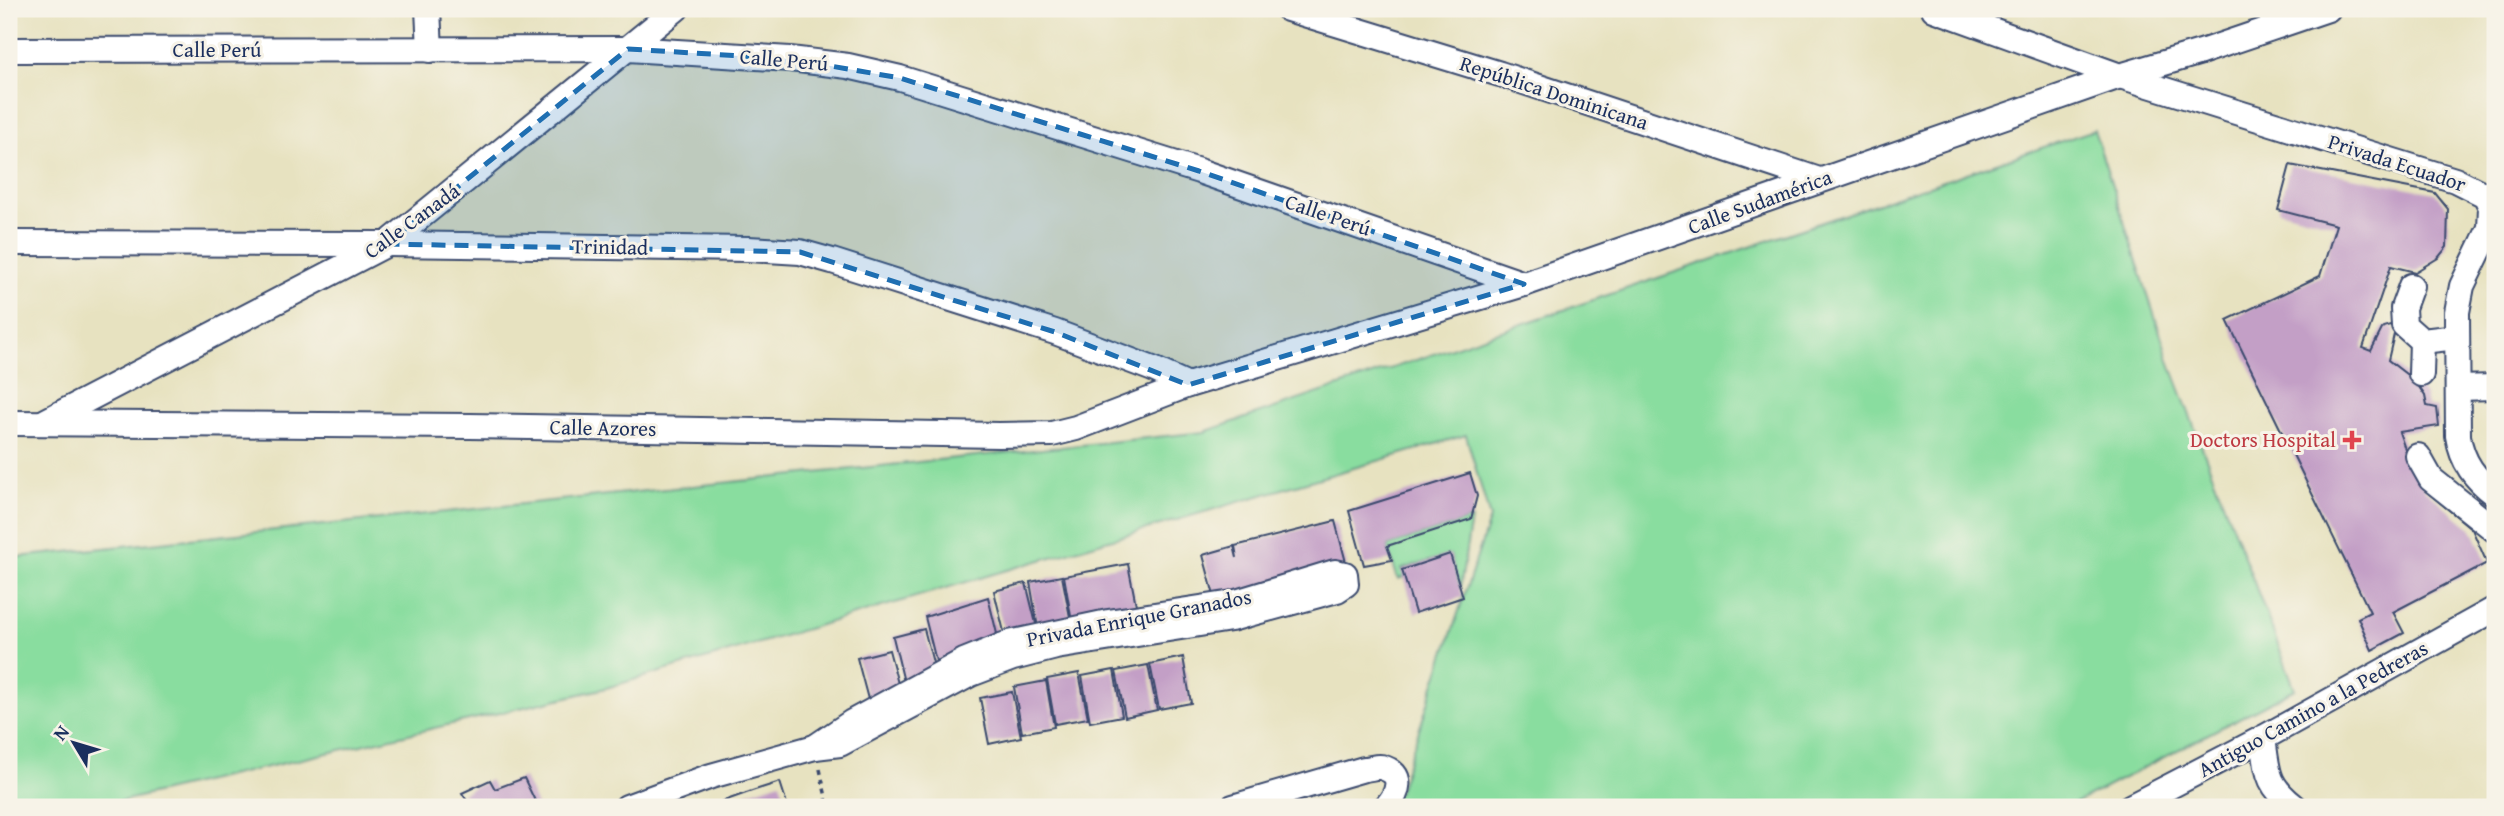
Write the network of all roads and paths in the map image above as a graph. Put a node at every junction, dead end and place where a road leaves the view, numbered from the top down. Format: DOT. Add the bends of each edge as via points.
graph roads {
  1 [pos="428,9"];
  2 [pos="676,9"];
  3 [pos="1288,9"];
  4 [pos="1934,9"];
  5 [pos="2328,9"];
  6 [pos="9,50"];
  7 [pos="430,50"];
  8 [pos="628,50"];
  9 [pos="2120,76"];
  10 [pos="1819,180"];
  11 [pos="9,243"];
  12 [pos="387,244"];
  13 [pos="1524,284"];
  14 [pos="2411,286"];
  15 [pos="2457,337"];
  16 [pos="2422,341"];
  17 [pos="2421,374"];
  18 [pos="1188,385"];
  19 [pos="2495,387"];
  20 [pos="2458,388"];
  21 [pos="9,422"];
  22 [pos="43,423"];
  23 [pos="2418,456"];
  24 [pos="2495,494"];
  25 [pos="2495,530"];
  26 [pos="2495,609"];
  27 [pos="2263,738"];
  28 [pos="814,747"];
  29 [pos="627,807"];
  30 [pos="828,807"];
  31 [pos="1233,807"];
  32 [pos="1387,807"];
  33 [pos="2130,807"];
  34 [pos="2295,807"];
  1 -- 7 [label="street"];
  2 -- 8 [label="street, Calle Canadá"];
  3 -- 10 [label="street, República Dominicana"];
  4 -- 9 [label="street"];
  5 -- 9 [label="street, Calle Sudamérica"];
  6 -- 7 [label="street, Calle Perú"];
  7 -- 8 [label="street, Calle Perú"];
  8 -- 12 [label="street, Calle Canadá"];
  8 -- 13 [label="street, Calle Perú" via="849,65 900,78 1199,171"];
  9 -- 10 [label="street, Calle Sudamérica"];
  9 -- 15 [label="street, Privada Ecuador" via="2455,180 2485,195 2491,207 2490,228 2462,286"];
  10 -- 13 [label="street, Calle Sudamérica"];
  11 -- 12 [label="street, Trinidad"];
  12 -- 18 [label="street, Trinidad" via="800,252 1055,332"];
  12 -- 22 [label="street, Calle Canadá"];
  13 -- 18 [label="street, Calle Sudamérica"];
  14 -- 16 [label="street" via="2403,308 2404,325"];
  15 -- 16 [label="street"];
  15 -- 20 [label="street, Privada Ecuador"];
  16 -- 17 [label="street"];
  18 -- 22 [label="street, Calle Azores" via="1052,434"];
  19 -- 20 [label="street"];
  20 -- 24 [label="street, Privada Ecuador" via="2460,450 2469,470"];
  21 -- 22 [label="street, Calle Azores"];
  23 -- 25 [label="street" via="2431,479"];
  26 -- 27 [label="street, Antiguo Camino a la Pedreras"];
  27 -- 33 [label="street, Antiguo Camino a la Pedreras"];
  27 -- 34 [label="street" via="2273,787"];
  28 -- 28 [label="street, Privada Enrique Granados" via="840,744 971,674 1013,658 1056,646 1231,619 1337,590 1346,584 1345,574 1335,572 1233,603 1009,643 964,661"];
  28 -- 29 [label="street" via="711,776"];
  28 -- 30 [label="path"];
  31 -- 32 [label="street" via="1382,767 1399,785"];
}
